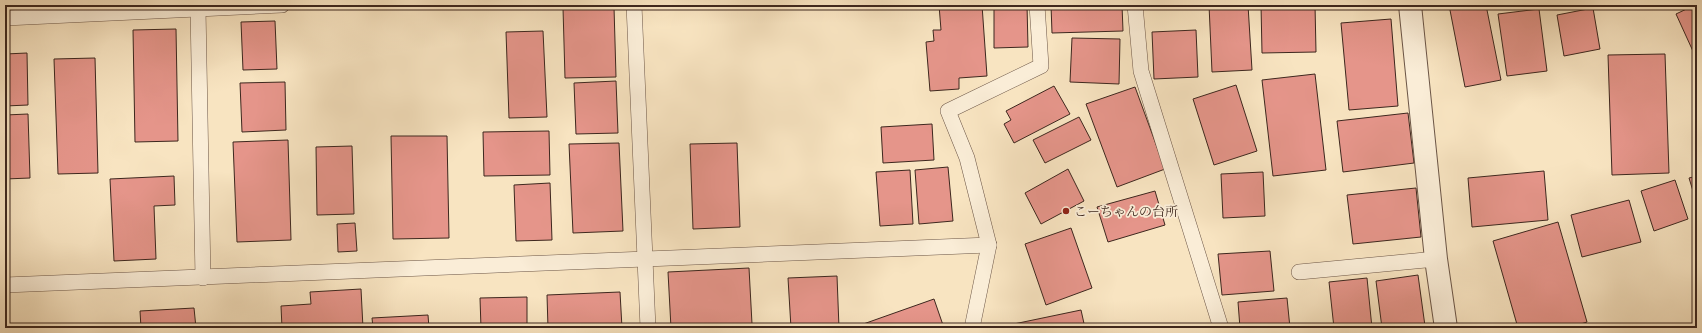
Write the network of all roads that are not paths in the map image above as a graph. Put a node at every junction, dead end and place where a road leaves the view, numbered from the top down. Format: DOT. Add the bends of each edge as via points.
graph roads {
  1 [pos="282,5"];
  2 [pos="634,5"];
  3 [pos="1037,5"];
  4 [pos="1135,5"];
  5 [pos="1410,5"];
  6 [pos="198,9"];
  7 [pos="5,18"];
  8 [pos="989,245"];
  9 [pos="1436,259"];
  10 [pos="645,260"];
  11 [pos="1299,272"];
  12 [pos="203,278"];
  13 [pos="5,285"];
  14 [pos="648,328"];
  15 [pos="972,328"];
  16 [pos="1221,328"];
  17 [pos="1446,328"];
  1 -- 6 [label="lane"];
  2 -- 10 [label="lane"];
  3 -- 8 [label="lane" via="1040,66 948,111 967,158"];
  4 -- 16 [label="lane" via="1141,71"];
  5 -- 9 [label="street"];
  6 -- 7 [label="lane"];
  6 -- 12 [label="lane"];
  8 -- 10 [label="lane"];
  8 -- 15 [label="lane"];
  9 -- 11 [label="lane"];
  9 -- 17 [label="street"];
  10 -- 12 [label="lane"];
  10 -- 14 [label="lane"];
  12 -- 13 [label="lane"];
}
